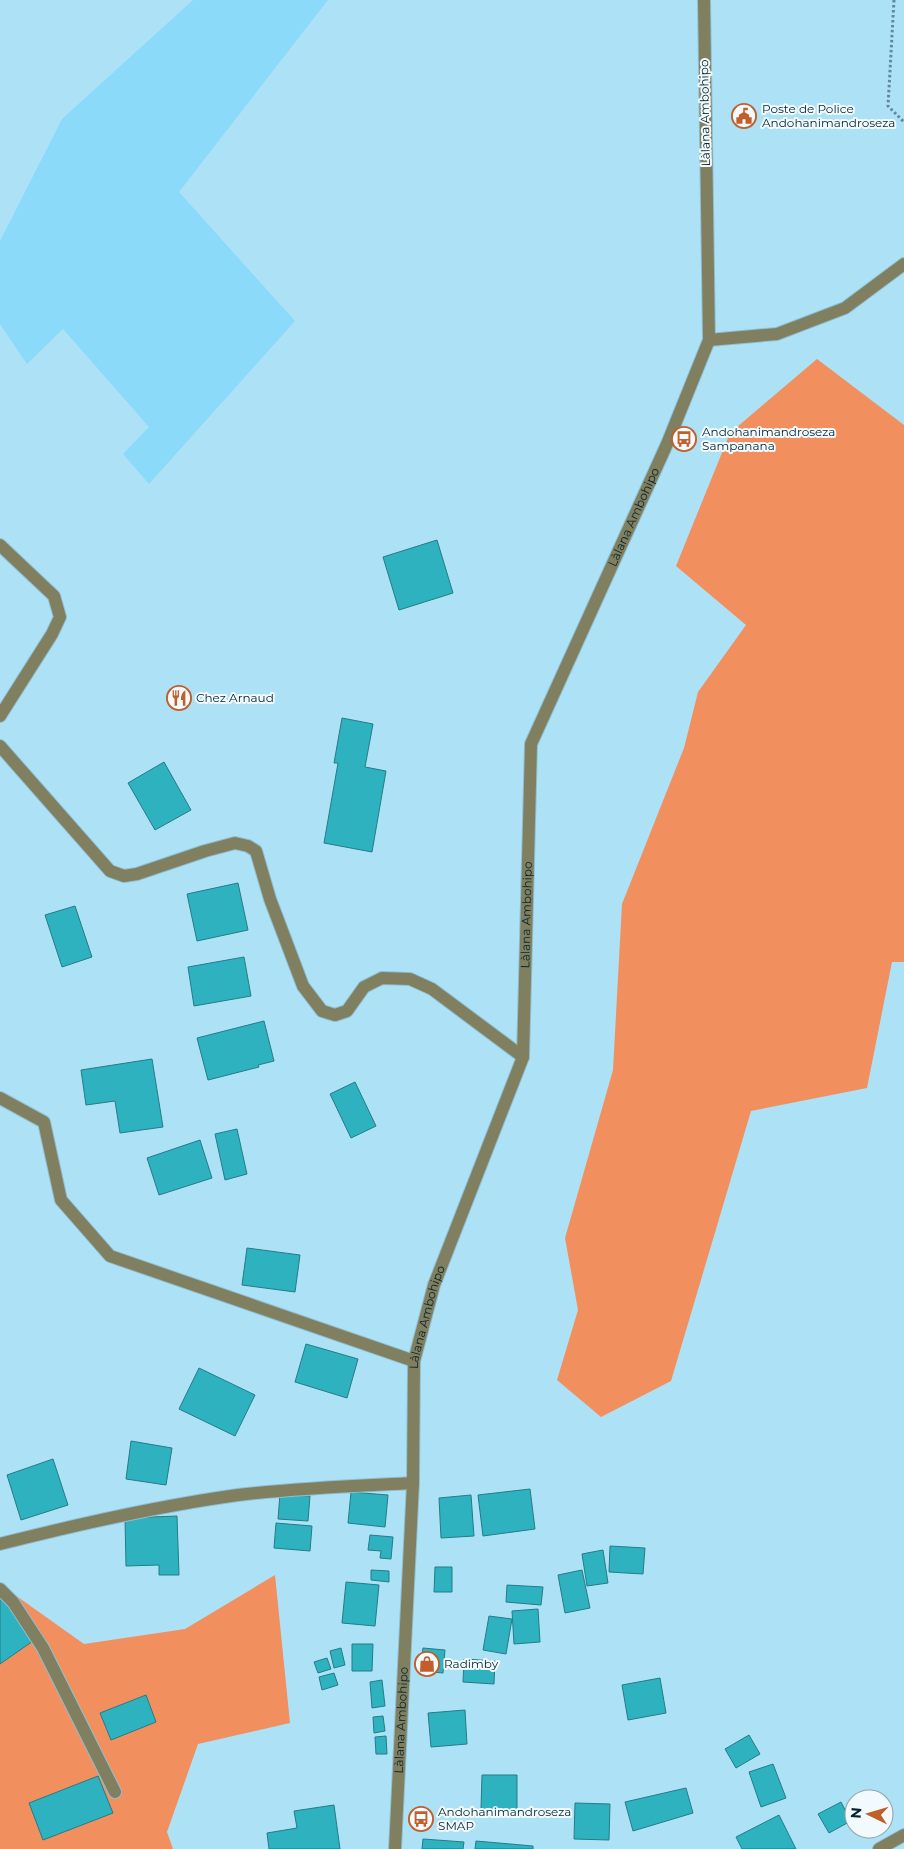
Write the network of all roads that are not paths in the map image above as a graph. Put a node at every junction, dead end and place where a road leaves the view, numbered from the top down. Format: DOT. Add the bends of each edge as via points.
graph roads {
  1 [pos="704,0"];
  2 [pos="904,264"];
  3 [pos="709,340"];
  4 [pos="0,545"];
  5 [pos="0,716"];
  6 [pos="0,746"];
  7 [pos="523,1057"];
  8 [pos="0,1098"];
  9 [pos="414,1361"];
  10 [pos="413,1483"];
  11 [pos="0,1544"];
  12 [pos="0,1589"];
  13 [pos="115,1792"];
  14 [pos="904,1835"];
  15 [pos="886,1847"];
  16 [pos="395,1849"];
  1 -- 3 [label="street, Làlana Ambohipo"];
  2 -- 3 [label="street" via="845,308 777,334"];
  3 -- 7 [label="street, Làlana Ambohipo" via="667,444 531,744"];
  4 -- 5 [label="street" via="54,596 60,617"];
  6 -- 7 [label="street" via="110,871 124,876 137,874 235,843 256,851 270,899 303,986 322,1011 335,1014 348,1011 364,987 382,978 410,979 432,989"];
  7 -- 9 [label="street, Làlana Ambohipo" via="434,1285"];
  8 -- 9 [label="street" via="44,1122 61,1200 110,1256"];
  9 -- 10 [label="street, Làlana Ambohipo"];
  10 -- 11 [label="street" via="239,1495 134,1512"];
  10 -- 16 [label="street, Làlana Ambohipo"];
  12 -- 13 [label="street" via="13,1602 43,1648"];
  14 -- 15 [label="street"];
}
